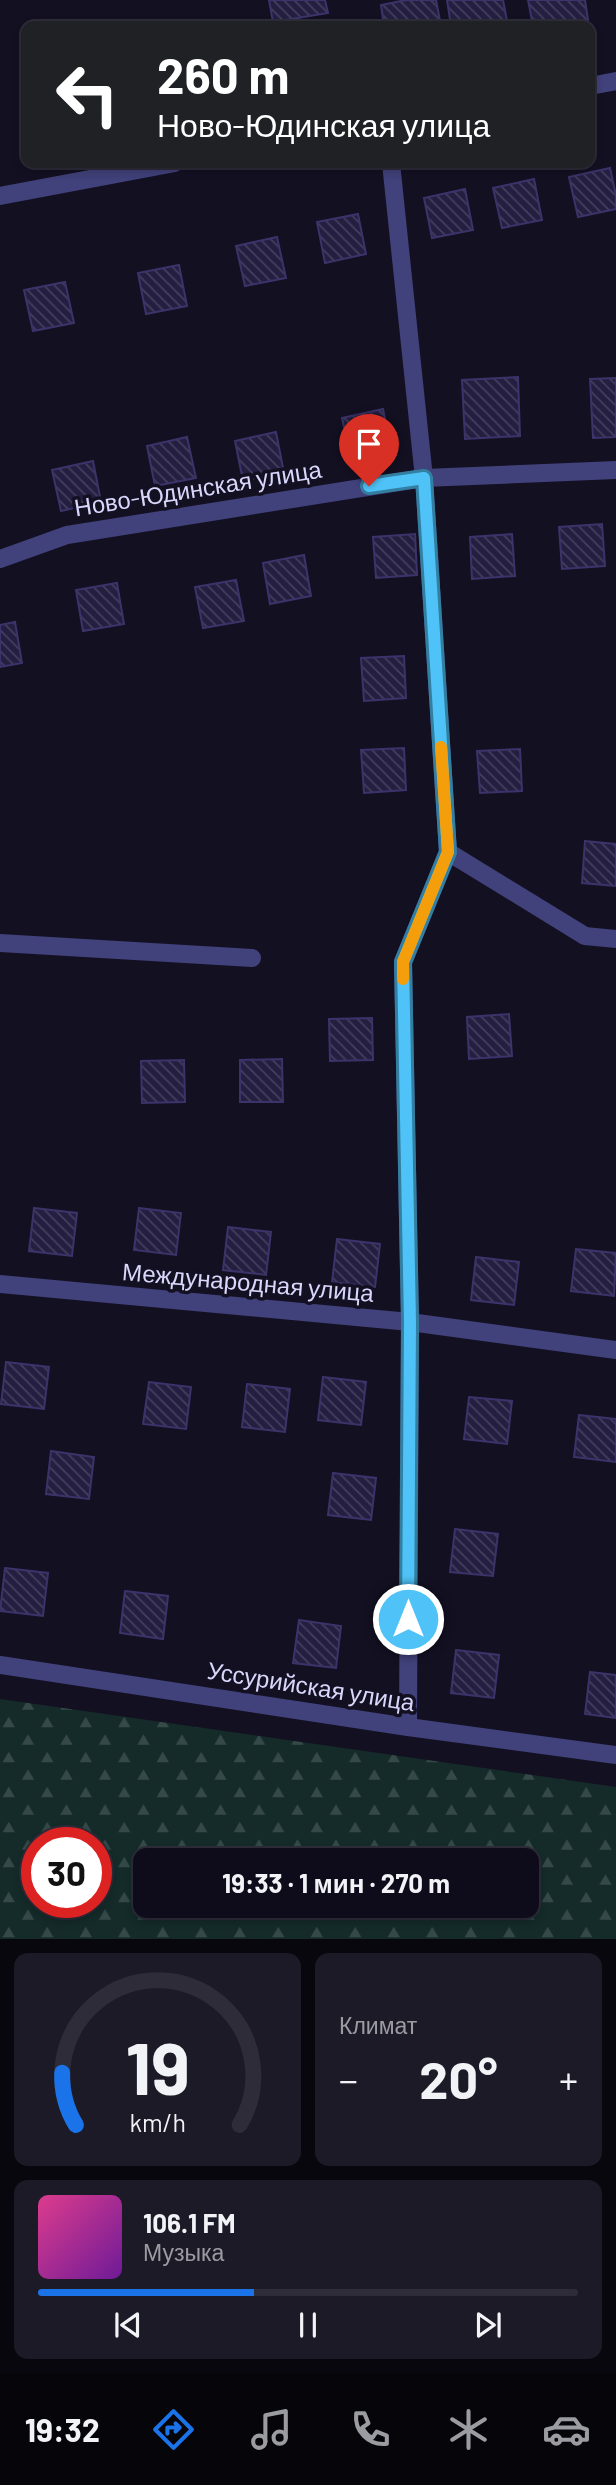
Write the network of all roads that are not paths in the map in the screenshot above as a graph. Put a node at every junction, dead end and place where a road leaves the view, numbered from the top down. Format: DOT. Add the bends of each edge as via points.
graph roads {
  1 [pos="616,81"];
  2 [pos="595,85"];
  3 [pos="148,168"];
  4 [pos="392,168"];
  5 [pos="0,196"];
  6 [pos="616,470"];
  7 [pos="424,478"];
  8 [pos="0,559"];
  9 [pos="448,852"];
  10 [pos="616,939"];
  11 [pos="0,943"];
  12 [pos="252,958"];
  13 [pos="0,1284"];
  14 [pos="410,1322"];
  15 [pos="616,1350"];
  16 [pos="0,1665"];
  17 [pos="408,1727"];
  18 [pos="616,1755"];
  1 -- 2 [label="street"];
  3 -- 5 [label="street"];
  4 -- 7 [label="street"];
  6 -- 7 [label="street, Ново-Юдинская улица"];
  7 -- 8 [label="street, Ново-Юдинская улица" via="67,535"];
  7 -- 9 [label="street"];
  9 -- 10 [label="street" via="585,936"];
  9 -- 14 [label="street" via="403,962"];
  11 -- 12 [label="street"];
  13 -- 14 [label="street, Международная улица"];
  14 -- 15 [label="street, Международная улица"];
  14 -- 17 [label="street"];
  16 -- 17 [label="street, Уссурийская улица"];
  17 -- 18 [label="street, Уссурийская улица"];
}
